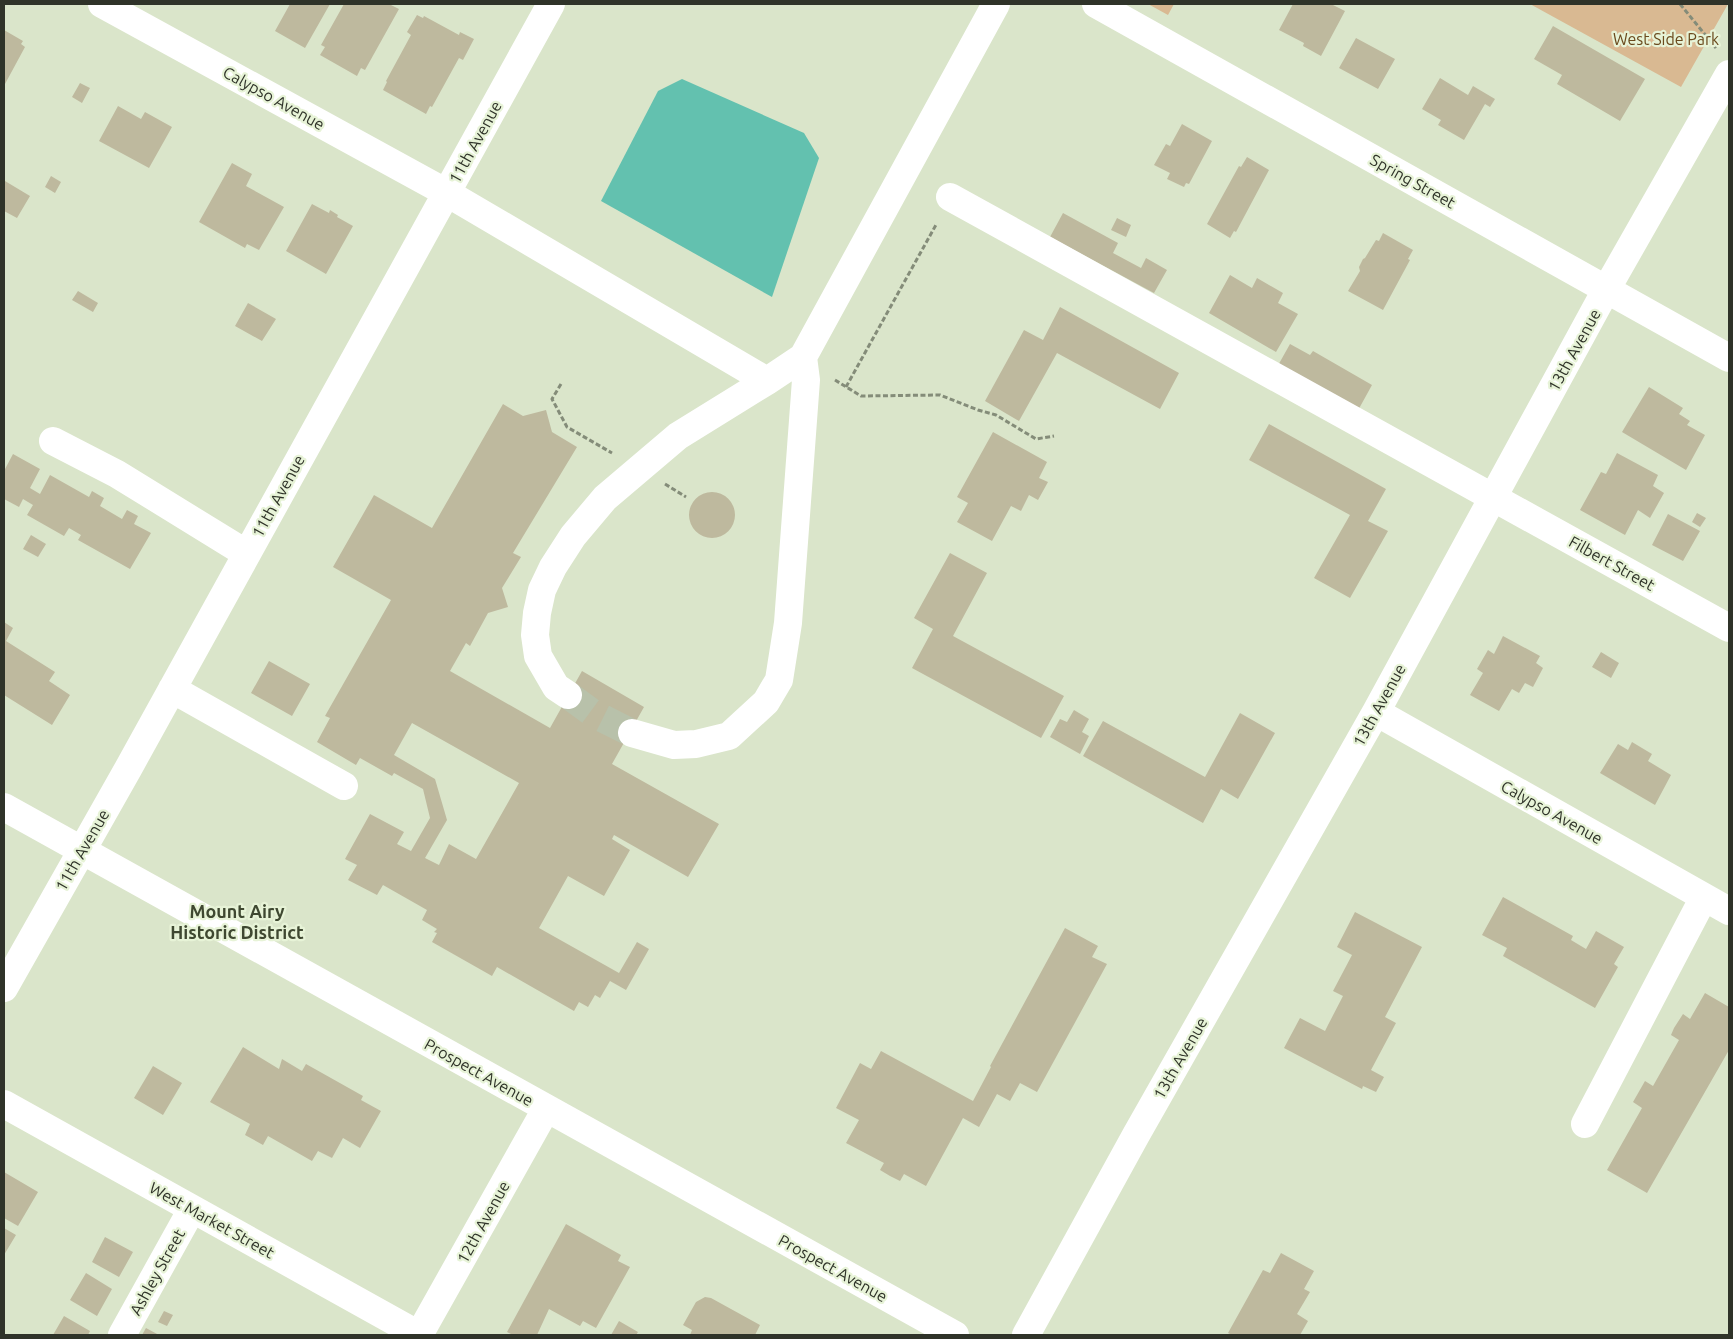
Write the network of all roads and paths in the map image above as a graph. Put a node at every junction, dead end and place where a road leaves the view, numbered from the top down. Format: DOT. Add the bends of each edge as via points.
graph roads {
  1 [pos="102,4"];
  2 [pos="552,4"];
  3 [pos="996,4"];
  4 [pos="1096,4"];
  5 [pos="1680,4"];
  6 [pos="1717,49"];
  7 [pos="1725,90"];
  8 [pos="447,193"];
  9 [pos="950,197"];
  10 [pos="1606,290"];
  11 [pos="803,357"];
  12 [pos="1729,358"];
  13 [pos="767,381"];
  14 [pos="562,384"];
  15 [pos="846,387"];
  16 [pos="1054,436"];
  17 [pos="53,441"];
  18 [pos="639,469"];
  19 [pos="686,497"];
  20 [pos="1494,497"];
  21 [pos="247,554"];
  22 [pos="1729,628"];
  23 [pos="172,689"];
  24 [pos="568,695"];
  25 [pos="1376,712"];
  26 [pos="632,733"];
  27 [pos="344,786"];
  28 [pos="4,807"];
  29 [pos="81,852"];
  30 [pos="1704,897"];
  31 [pos="1729,911"];
  32 [pos="4,988"];
  33 [pos="4,1104"];
  34 [pos="546,1109"];
  35 [pos="1585,1124"];
  36 [pos="192,1209"];
  37 [pos="122,1335"];
  38 [pos="419,1335"];
  39 [pos="955,1335"];
  40 [pos="1026,1335"];
  1 -- 8 [label="street, Calypso Avenue"];
  2 -- 8 [label="street, 11th Avenue"];
  3 -- 11 [label="street"];
  4 -- 10 [label="street, Spring Street"];
  5 -- 6 [label="path"];
  7 -- 10 [label="street, 13th Avenue"];
  8 -- 13 [label="street, Calypso Avenue"];
  8 -- 21 [label="street, 11th Avenue"];
  9 -- 15 [label="path"];
  9 -- 20 [label="street, Filbert Street"];
  10 -- 12 [label="street, Spring Street"];
  10 -- 20 [label="street, 13th Avenue"];
  11 -- 13 [label="street"];
  11 -- 15 [label="path"];
  11 -- 26 [label="street" via="806,380 788,623 779,680 766,702 729,736 696,744 674,745"];
  13 -- 18 [label="street" via="678,436"];
  14 -- 18 [label="path" via="552,399 567,428"];
  15 -- 16 [label="path" via="861,396 940,394 996,415 1036,439"];
  17 -- 21 [label="street" via="117,474"];
  18 -- 19 [label="path"];
  18 -- 24 [label="street" via="605,498 573,536 542,590 535,635 538,656 556,687"];
  20 -- 22 [label="street, Filbert Street"];
  20 -- 25 [label="street, 13th Avenue"];
  21 -- 23 [label="street, 11th Avenue"];
  23 -- 27 [label="street"];
  23 -- 29 [label="street, 11th Avenue"];
  25 -- 30 [label="street, Calypso Avenue"];
  25 -- 40 [label="street, 13th Avenue"];
  28 -- 29 [label="street, Prospect Avenue"];
  29 -- 32 [label="street, 11th Avenue"];
  29 -- 34 [label="street, Prospect Avenue"];
  30 -- 31 [label="street, Calypso Avenue"];
  30 -- 35 [label="street"];
  33 -- 36 [label="street, West Market Street"];
  34 -- 38 [label="street, 12th Avenue"];
  34 -- 39 [label="street, Prospect Avenue"];
  36 -- 37 [label="street, Ashley Street"];
  36 -- 38 [label="street, West Market Street"];
}
